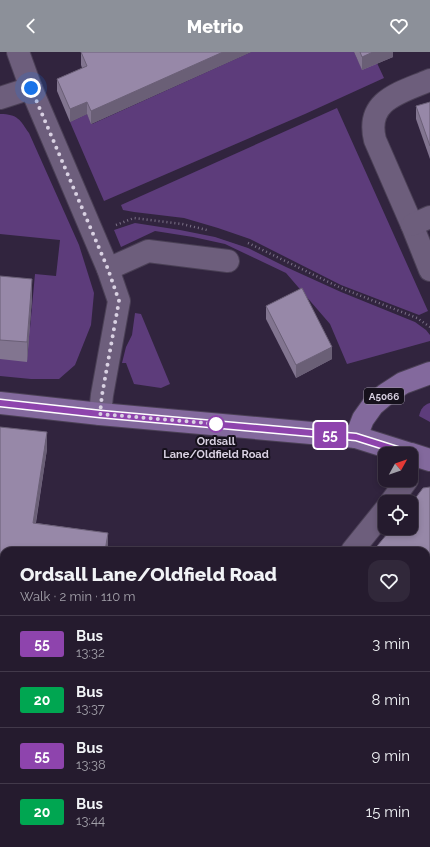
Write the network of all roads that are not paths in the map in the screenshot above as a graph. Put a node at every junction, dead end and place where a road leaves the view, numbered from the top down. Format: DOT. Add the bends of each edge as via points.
graph roads {
  1 [pos="18,52"];
  2 [pos="430,80"];
  3 [pos="31,88"];
  4 [pos="0,98"];
  5 [pos="421,221"];
  6 [pos="228,261"];
  7 [pos="108,269"];
  8 [pos="430,270"];
  9 [pos="430,373"];
  10 [pos="0,403"];
  11 [pos="100,414"];
  12 [pos="356,437"];
  13 [pos="383,447"];
  14 [pos="378,519"];
  15 [pos="355,547"];
  1 -- 3 [label="street"];
  2 -- 5 [label="street" via="384,102 373,119 372,130 375,140"];
  3 -- 4 [label="street"];
  3 -- 7 [label="street"];
  5 -- 8 [label="street"];
  6 -- 7 [label="street" via="148,251"];
  7 -- 11 [label="street" via="119,301"];
  9 -- 12 [label="main road, A5066" via="403,383 386,394 362,419"];
  10 -- 11 [label="main road"];
  11 -- 12 [label="main road"];
  12 -- 13 [label="main road"];
  14 -- 15 [label="street"];
}
